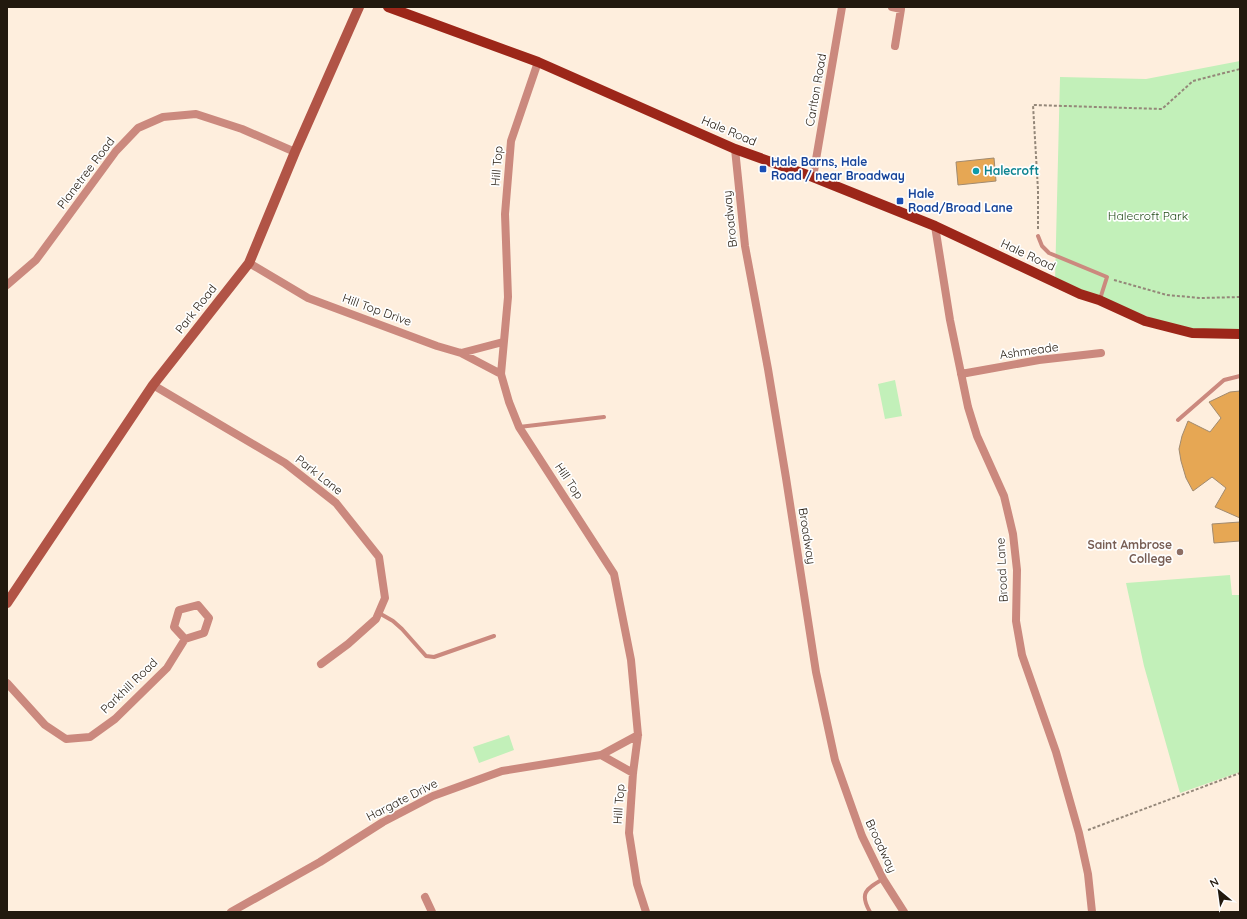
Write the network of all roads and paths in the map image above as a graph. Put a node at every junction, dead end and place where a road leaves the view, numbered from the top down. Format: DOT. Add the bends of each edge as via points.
graph roads {
  1 [pos="359,7"];
  2 [pos="388,7"];
  3 [pos="842,7"];
  4 [pos="892,7"];
  5 [pos="896,46"];
  6 [pos="538,62"];
  7 [pos="1240,69"];
  8 [pos="735,149"];
  9 [pos="295,152"];
  10 [pos="813,177"];
  11 [pos="935,226"];
  12 [pos="1038,236"];
  13 [pos="249,263"];
  14 [pos="1107,277"];
  15 [pos="7,285"];
  16 [pos="1240,297"];
  17 [pos="1099,300"];
  18 [pos="1240,334"];
  19 [pos="503,342"];
  20 [pos="461,353"];
  21 [pos="1101,353"];
  22 [pos="501,374"];
  23 [pos="961,374"];
  24 [pos="1240,376"];
  25 [pos="153,385"];
  26 [pos="604,417"];
  27 [pos="1178,420"];
  28 [pos="518,427"];
  29 [pos="7,603"];
  30 [pos="378,613"];
  31 [pos="494,636"];
  32 [pos="185,639"];
  33 [pos="321,664"];
  34 [pos="7,683"];
  35 [pos="638,735"];
  36 [pos="601,755"];
  37 [pos="633,773"];
  38 [pos="1240,773"];
  39 [pos="1079,834"];
  40 [pos="883,879"];
  41 [pos="425,897"];
  42 [pos="234,911"];
  43 [pos="432,912"];
  44 [pos="646,912"];
  45 [pos="870,912"];
  46 [pos="904,912"];
  47 [pos="1092,912"];
  1 -- 9 [label="main road, Park Road"];
  2 -- 6 [label="main road, Hale Road"];
  3 -- 10 [label="street, Carlton Road"];
  4 -- 5 [label="street" via="901,8"];
  6 -- 8 [label="main road, Hale Road"];
  6 -- 19 [label="street, Hill Top" via="512,141 505,214 508,297"];
  7 -- 12 [label="path" via="1193,81 1162,109 1033,105"];
  8 -- 10 [label="main road, Hale Road"];
  8 -- 40 [label="street, Broadway" via="745,246 768,369 816,672 835,760 862,836"];
  9 -- 13 [label="main road, Park Road"];
  9 -- 15 [label="street, Planetree Road" via="242,129 196,114 163,118 138,128 116,151 36,260"];
  10 -- 11 [label="main road, Hale Road"];
  11 -- 17 [label="main road, Hale Road" via="1080,294"];
  11 -- 23 [label="street, Broad Lane"];
  12 -- 14 [label="lane" via="1042,246 1049,253"];
  13 -- 20 [label="street, Hill Top Drive" via="308,298"];
  13 -- 25 [label="main road, Park Road"];
  14 -- 16 [label="path" via="1166,295 1201,298"];
  14 -- 17 [label="lane"];
  17 -- 18 [label="main road, Hale Road" via="1145,321 1192,333"];
  19 -- 20 [label="street"];
  19 -- 22 [label="street, Hill Top"];
  20 -- 22 [label="street, Hill Top Drive"];
  21 -- 23 [label="street, Ashmeade" via="1039,360"];
  22 -- 28 [label="street, Hill Top"];
  23 -- 39 [label="street, Broad Lane" via="977,436 1004,496 1013,534 1017,570 1016,622 1022,655 1056,752"];
  24 -- 27 [label="lane" via="1224,380"];
  25 -- 29 [label="main road, Park Road"];
  25 -- 30 [label="street, Park Lane" via="284,463 336,503 379,557 385,598"];
  26 -- 28 [label="lane"];
  28 -- 35 [label="street, Hill Top" via="614,574 631,660"];
  30 -- 31 [label="lane" via="402,629 426,656 434,657"];
  30 -- 33 [label="street, Park Lane" via="376,619"];
  32 -- 32 [label="street" via="174,627 179,610 198,605 209,618 204,633"];
  32 -- 34 [label="street, Parkhill Road" via="166,668 115,719 90,737 66,739 45,725"];
  35 -- 36 [label="street, Hargate Drive"];
  35 -- 37 [label="street, Hill Top"];
  36 -- 37 [label="street"];
  36 -- 42 [label="street, Hargate Drive" via="502,771 433,796 383,822 320,862"];
  37 -- 44 [label="street, Hill Top" via="629,833 637,884"];
  38 -- 39 [label="path"];
  39 -- 47 [label="street, Broad Lane" via="1088,874"];
  40 -- 45 [label="lane" via="864,895"];
  40 -- 46 [label="street, Broadway"];
  41 -- 43 [label="street"];
}
